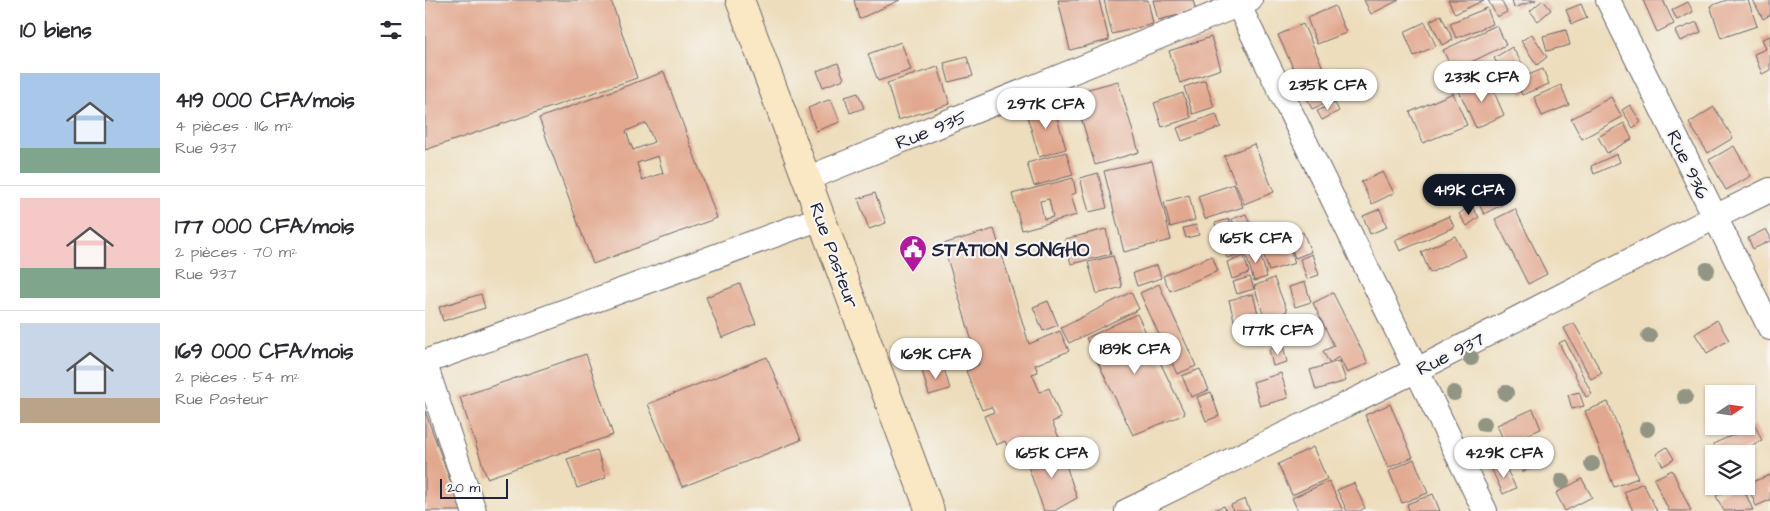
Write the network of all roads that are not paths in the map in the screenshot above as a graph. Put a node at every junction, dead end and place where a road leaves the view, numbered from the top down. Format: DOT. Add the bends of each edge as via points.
graph roads {
  1 [pos="740,0"];
  2 [pos="1608,0"];
  3 [pos="1242,2"];
  4 [pos="806,179"];
  5 [pos="1770,190"];
  6 [pos="1715,216"];
  7 [pos="821,218"];
  8 [pos="1770,328"];
  9 [pos="425,363"];
  10 [pos="1417,370"];
  11 [pos="474,511"];
  12 [pos="930,511"];
  13 [pos="1127,511"];
  14 [pos="1485,511"];
  1 -- 4 [label="main road, Rue Pasteur"];
  2 -- 6 [label="street, Rue 936"];
  3 -- 4 [label="street, Rue 935"];
  3 -- 10 [label="street"];
  4 -- 7 [label="main road, Rue Pasteur"];
  5 -- 6 [label="street, Rue 937"];
  6 -- 8 [label="street, Rue 936"];
  6 -- 10 [label="street, Rue 937"];
  7 -- 9 [label="street"];
  7 -- 12 [label="main road, Rue Pasteur"];
  9 -- 11 [label="street"];
  10 -- 13 [label="street, Rue 937"];
  10 -- 14 [label="street"];
}
